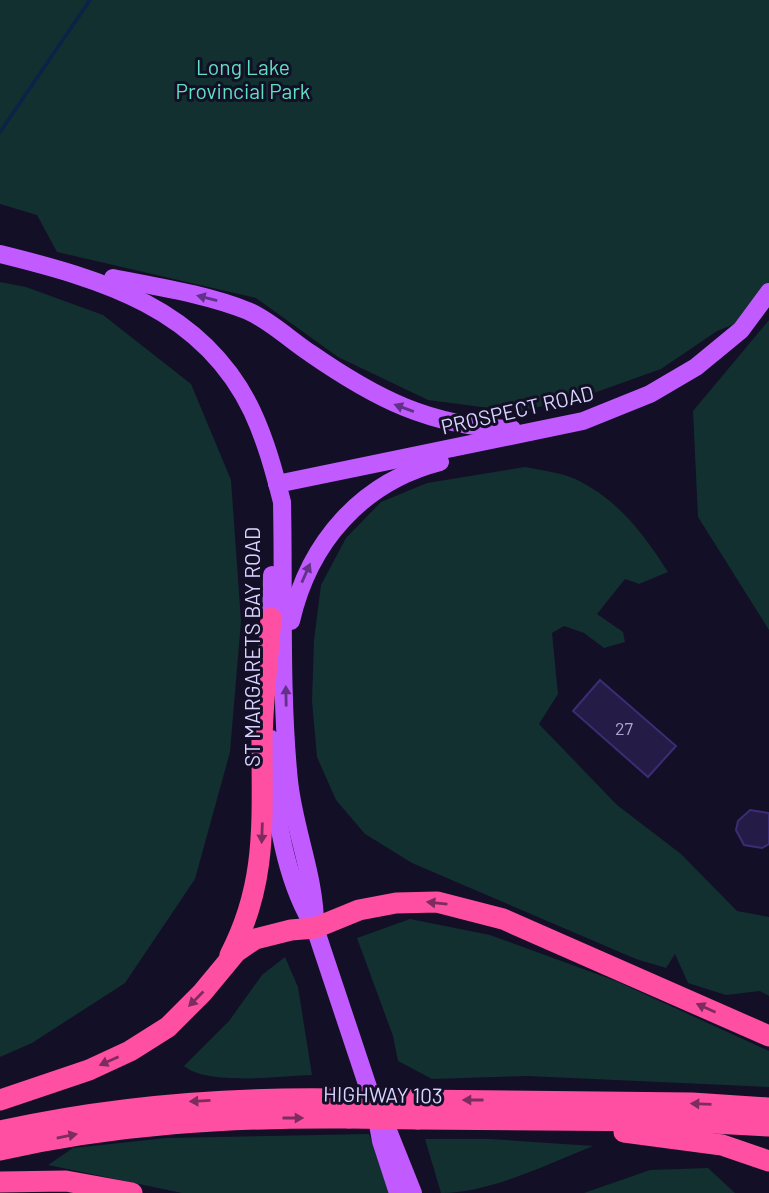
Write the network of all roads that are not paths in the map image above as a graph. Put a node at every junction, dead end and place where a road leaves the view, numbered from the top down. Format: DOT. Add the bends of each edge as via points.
graph roads {
  1 [pos="0,254"];
  2 [pos="44,265"];
  3 [pos="769,292"];
  4 [pos="543,430"];
  5 [pos="277,484"];
  6 [pos="271,618"];
  7 [pos="285,663"];
  8 [pos="315,928"];
  9 [pos="222,969"];
  10 [pos="769,1036"];
  11 [pos="0,1100"];
  12 [pos="345,1108"];
  13 [pos="375,1108"];
  14 [pos="769,1108"];
  15 [pos="414,1109"];
  16 [pos="518,1119"];
  17 [pos="769,1126"];
  18 [pos="0,1131"];
  19 [pos="0,1150"];
  20 [pos="769,1161"];
  21 [pos="0,1182"];
  22 [pos="132,1193"];
  23 [pos="398,1193"];
  24 [pos="412,1193"];
  1 -- 2 [label="main road, ST MARGARETS BAY ROAD"];
  4 -- 2 [label="main road, one-way" via="437,420 358,386 250,312 189,293"];
  2 -- 5 [label="main road, ST MARGARETS BAY ROAD" via="134,295 200,342 251,409"];
  3 -- 4 [label="main road, PROSPECT ROAD" via="741,330 696,367 639,399 583,421"];
  4 -- 5 [label="main road, PROSPECT ROAD"];
  7 -- 4 [label="main road, one-way" via="290,621 302,581 321,544 348,513 387,483 418,467 533,438"];
  5 -- 6 [label="main road, ST MARGARETS BAY ROAD"];
  5 -- 7 [label="main road, ST MARGARETS BAY ROAD" via="282,502"];
  6 -- 8 [label="main road, ST MARGARETS BAY ROAD" via="275,787 301,907"];
  6 -- 9 [label="highway, one-way" via="262,745 261,861 247,917"];
  8 -- 7 [label="main road, ST MARGARETS BAY ROAD, one-way" via="316,906 288,779"];
  8 -- 9 [label="highway" via="255,939"];
  10 -- 8 [label="highway, one-way" via="469,908 437,902 396,903 359,910"];
  8 -- 13 [label="main road, ST MARGARETS BAY ROAD"];
  9 -- 11 [label="highway, one-way" via="168,1027 130,1051"];
  12 -- 15 [label="highway, HIGHWAY 103, bridge"];
  12 -- 18 [label="highway, HIGHWAY 103, one-way" via="164,1104"];
  19 -- 12 [label="highway, HIGHWAY 103, one-way" via="163,1122"];
  13 -- 23 [label="main road, ST MARGARETS BAY ROAD"];
  13 -- 24 [label="main road, ST MARGARETS BAY ROAD" via="393,1140"];
  14 -- 15 [label="highway, HIGHWAY 103, one-way" via="670,1103"];
  15 -- 16 [label="highway, HIGHWAY 103"];
  16 -- 17 [label="highway, HIGHWAY 103"];
  16 -- 20 [label="highway" via="722,1145"];
  21 -- 22 [label="highway" via="66,1181"];
}
